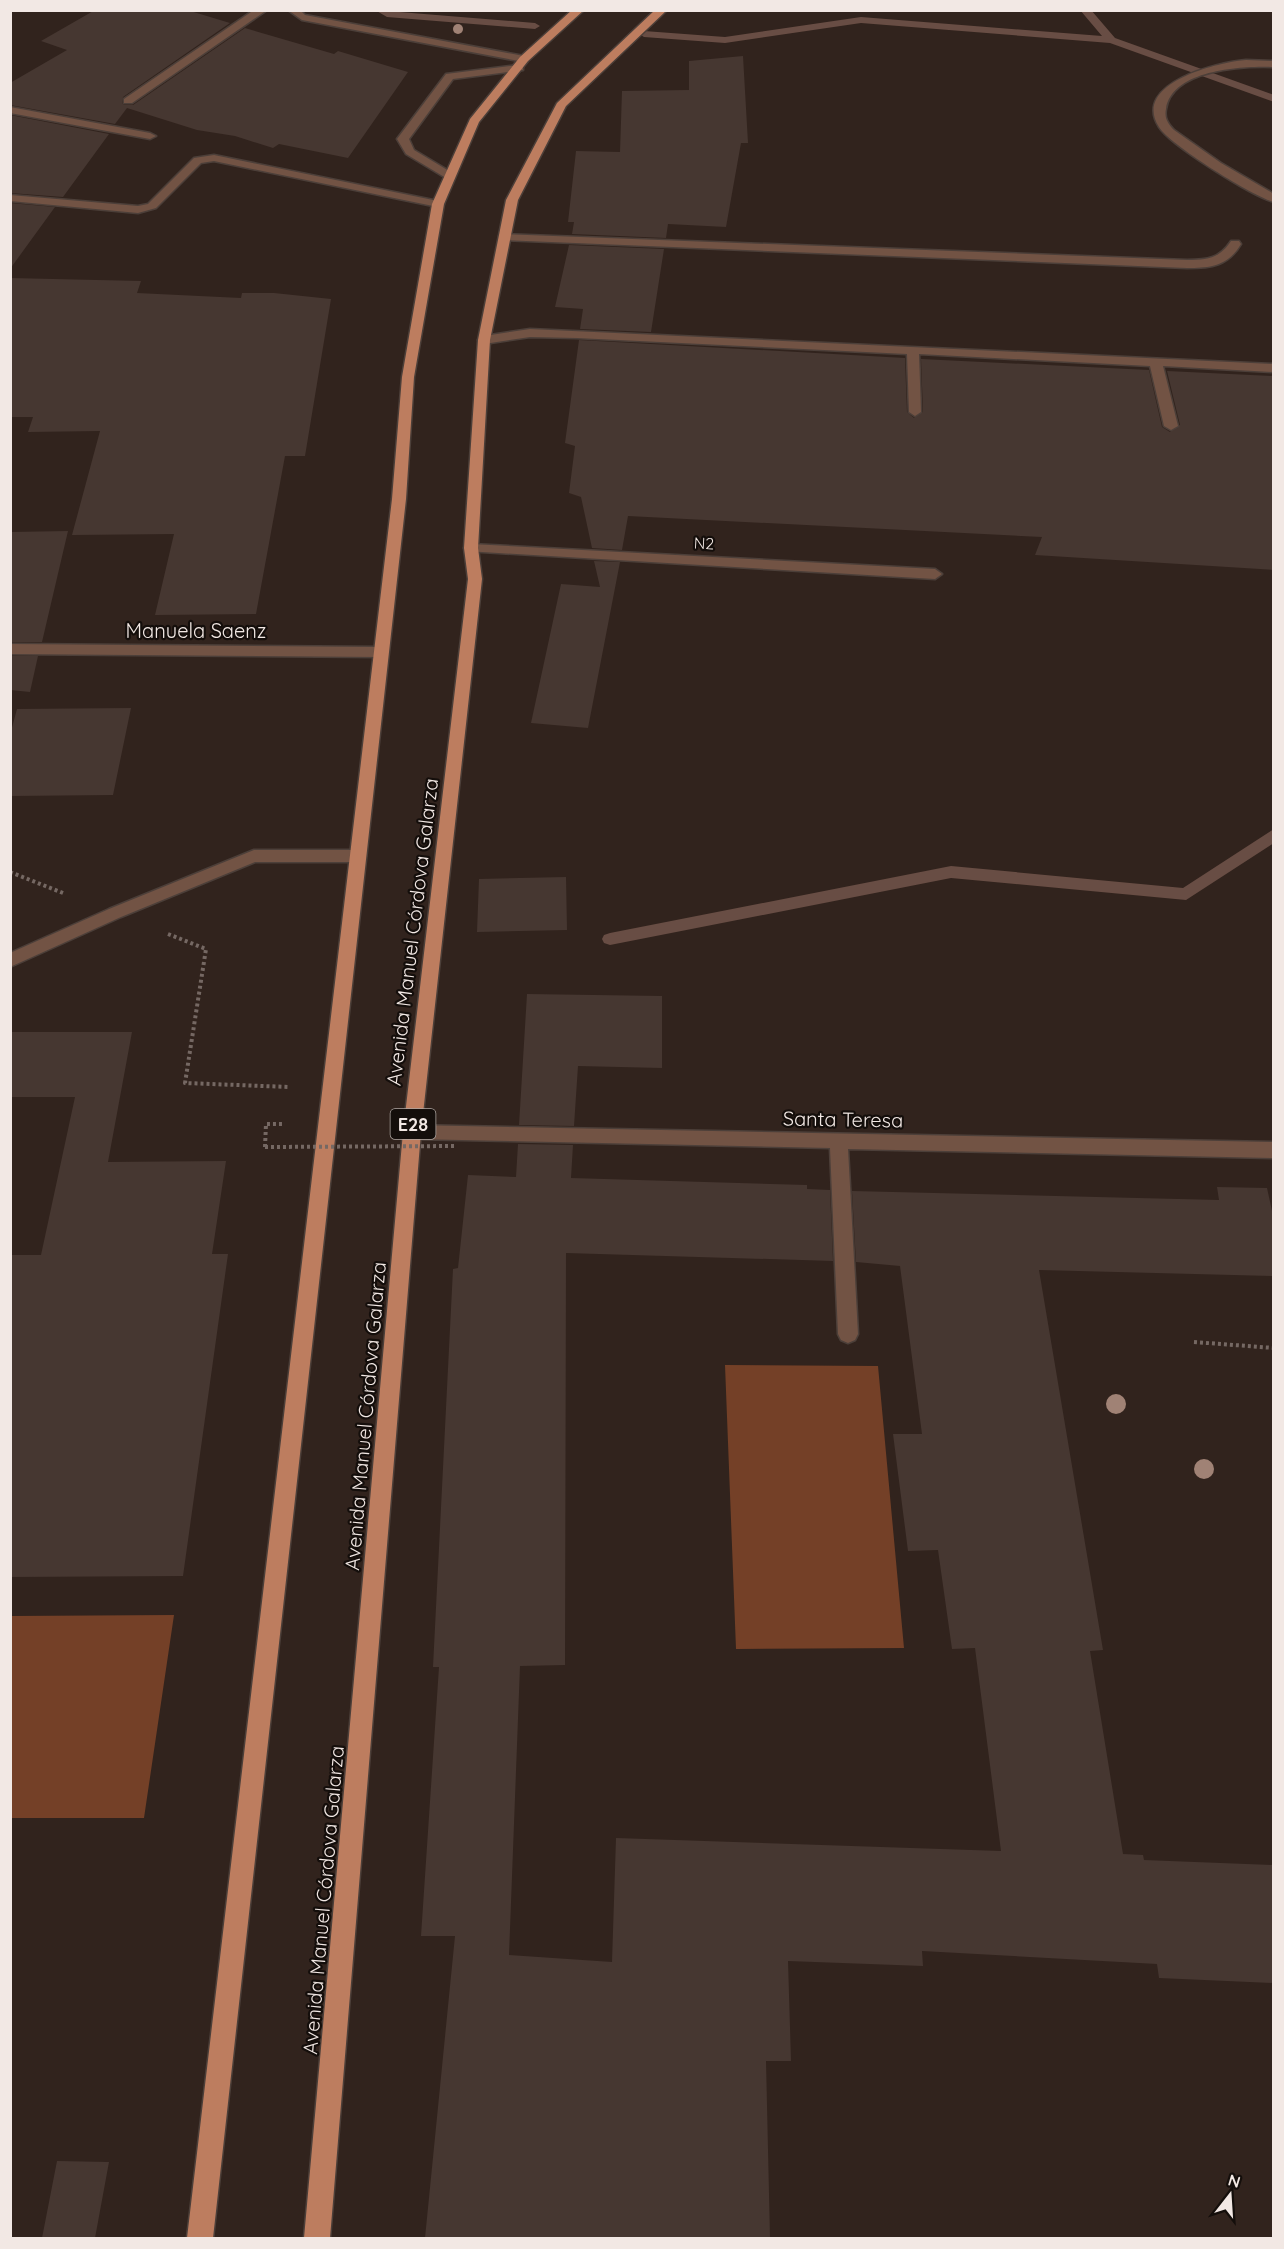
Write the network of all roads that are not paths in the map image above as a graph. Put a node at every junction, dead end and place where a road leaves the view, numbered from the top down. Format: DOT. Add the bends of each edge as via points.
graph roads {
  1 [pos="262,10"];
  2 [pos="293,10"];
  3 [pos="579,10"];
  4 [pos="662,10"];
  5 [pos="522,63"];
  6 [pos="1274,64"];
  7 [pos="128,101"];
  8 [pos="10,110"];
  9 [pos="150,136"];
  10 [pos="450,176"];
  11 [pos="10,198"];
  12 [pos="1274,200"];
  13 [pos="438,204"];
  14 [pos="503,238"];
  15 [pos="1235,244"];
  16 [pos="484,340"];
  17 [pos="913,350"];
  18 [pos="1156,363"];
  19 [pos="1274,368"];
  20 [pos="915,412"];
  21 [pos="1171,426"];
  22 [pos="471,548"];
  23 [pos="935,574"];
  24 [pos="10,649"];
  25 [pos="381,652"];
  26 [pos="358,856"];
  27 [pos="10,961"];
  28 [pos="412,1132"];
  29 [pos="839,1142"];
  30 [pos="1274,1150"];
  31 [pos="848,1334"];
  32 [pos="200,2238"];
  33 [pos="316,2238"];
  1 -- 7 [label="street"];
  2 -- 5 [label="street" via="302,16"];
  3 -- 5 [label="main road"];
  4 -- 14 [label="main road, Avenida Manuel Córdova Galarza / E28" via="561,105 512,200"];
  5 -- 10 [label="main road" via="474,120"];
  5 -- 10 [label="street" via="450,76 403,139 410,152"];
  6 -- 12 [label="street" via="1215,67 1188,78 1165,96 1160,114 1162,124 1186,145"];
  8 -- 9 [label="street"];
  10 -- 13 [label="main road"];
  11 -- 13 [label="street" via="138,210 152,206 198,160 214,158"];
  13 -- 25 [label="main road" via="408,377"];
  14 -- 15 [label="street" via="1187,264 1216,263 1230,255"];
  14 -- 16 [label="main road, Avenida Manuel Córdova Galarza / E28"];
  16 -- 17 [label="street" via="530,333 577,334"];
  16 -- 22 [label="main road, Avenida Manuel Córdova Galarza / E28"];
  17 -- 18 [label="street"];
  17 -- 20 [label="street"];
  18 -- 19 [label="street"];
  18 -- 21 [label="street"];
  22 -- 23 [label="street, N2"];
  22 -- 28 [label="main road, Avenida Manuel Córdova Galarza / E28" via="475,579"];
  24 -- 25 [label="street, Manuela Saenz"];
  25 -- 26 [label="main road"];
  26 -- 27 [label="street" via="254,856"];
  26 -- 32 [label="main road"];
  28 -- 29 [label="street, Santa Teresa"];
  28 -- 33 [label="main road, Avenida Manuel Córdova Galarza / E28"];
  29 -- 30 [label="street, Santa Teresa"];
  29 -- 31 [label="street"];
}
